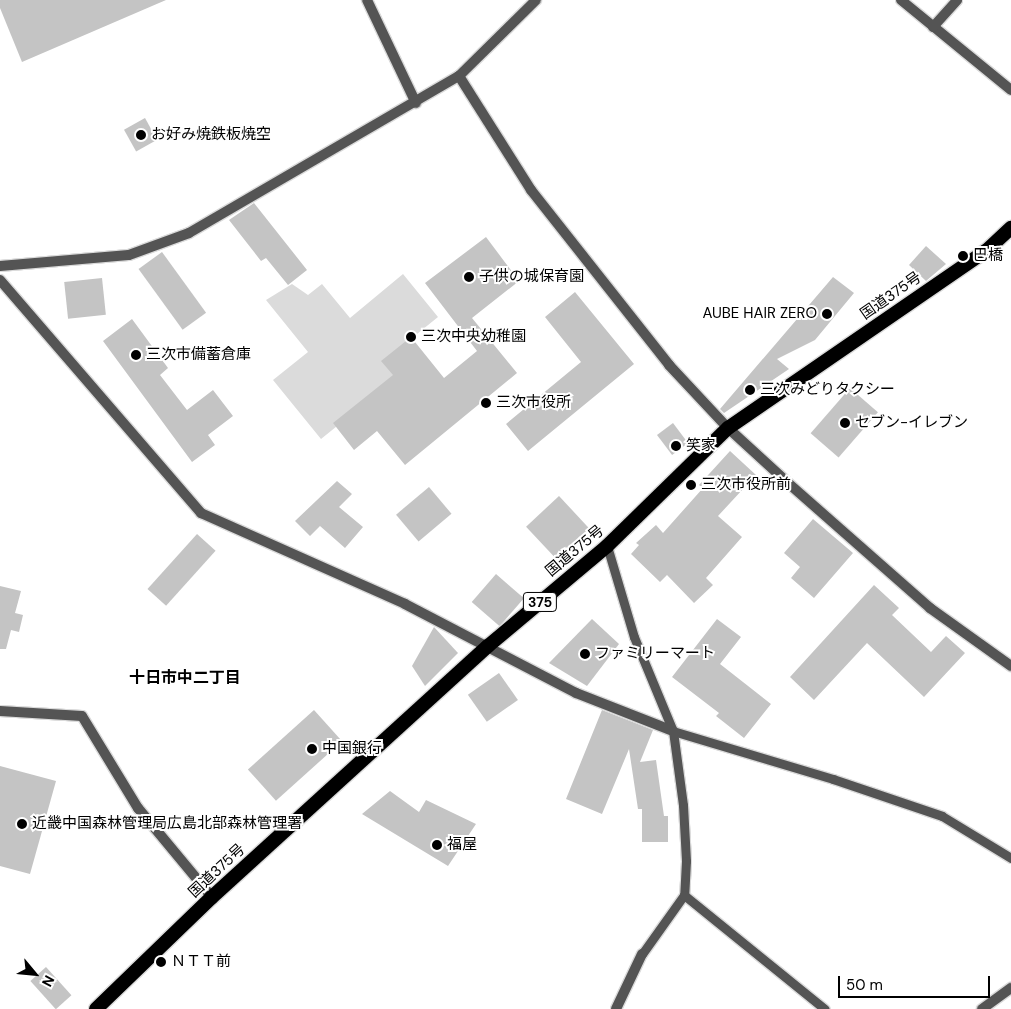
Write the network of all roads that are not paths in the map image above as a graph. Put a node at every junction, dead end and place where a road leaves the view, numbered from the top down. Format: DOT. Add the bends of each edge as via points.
graph roads {
  1 [pos="367,0"];
  2 [pos="536,0"];
  3 [pos="901,0"];
  4 [pos="957,0"];
  5 [pos="933,27"];
  6 [pos="459,76"];
  7 [pos="1011,90"];
  8 [pos="416,103"];
  9 [pos="1011,228"];
  10 [pos="0,266"];
  11 [pos="0,280"];
  12 [pos="728,428"];
  13 [pos="607,546"];
  14 [pos="488,646"];
  15 [pos="1009,661"];
  16 [pos="0,711"];
  17 [pos="673,731"];
  18 [pos="1011,858"];
  19 [pos="684,895"];
  20 [pos="212,897"];
  21 [pos="642,954"];
  22 [pos="1011,988"];
  23 [pos="96,1009"];
  24 [pos="616,1009"];
  25 [pos="825,1009"];
  26 [pos="982,1009"];
  1 -- 8 [label="street"];
  2 -- 6 [label="street"];
  3 -- 5 [label="street"];
  4 -- 5 [label="street"];
  5 -- 7 [label="street"];
  6 -- 8 [label="street"];
  6 -- 12 [label="street" via="531,190 669,365"];
  8 -- 10 [label="street" via="189,233 129,255"];
  9 -- 12 [label="highway, 国道375号 / 375" via="986,251"];
  11 -- 14 [label="street" via="202,513 405,604"];
  12 -- 13 [label="highway, 国道375号 / 375"];
  12 -- 15 [label="street" via="930,608"];
  13 -- 14 [label="highway, 国道375号 / 375"];
  13 -- 17 [label="lane" via="634,637"];
  14 -- 17 [label="street" via="576,693"];
  14 -- 20 [label="highway, 国道375号 / 375"];
  16 -- 20 [label="street" via="82,716 138,808"];
  17 -- 18 [label="lane" via="834,779 942,816"];
  17 -- 19 [label="lane" via="683,814"];
  19 -- 21 [label="lane"];
  19 -- 25 [label="lane"];
  20 -- 23 [label="highway, 国道375号 / 375"];
  21 -- 24 [label="street"];
  22 -- 26 [label="street"];
}
